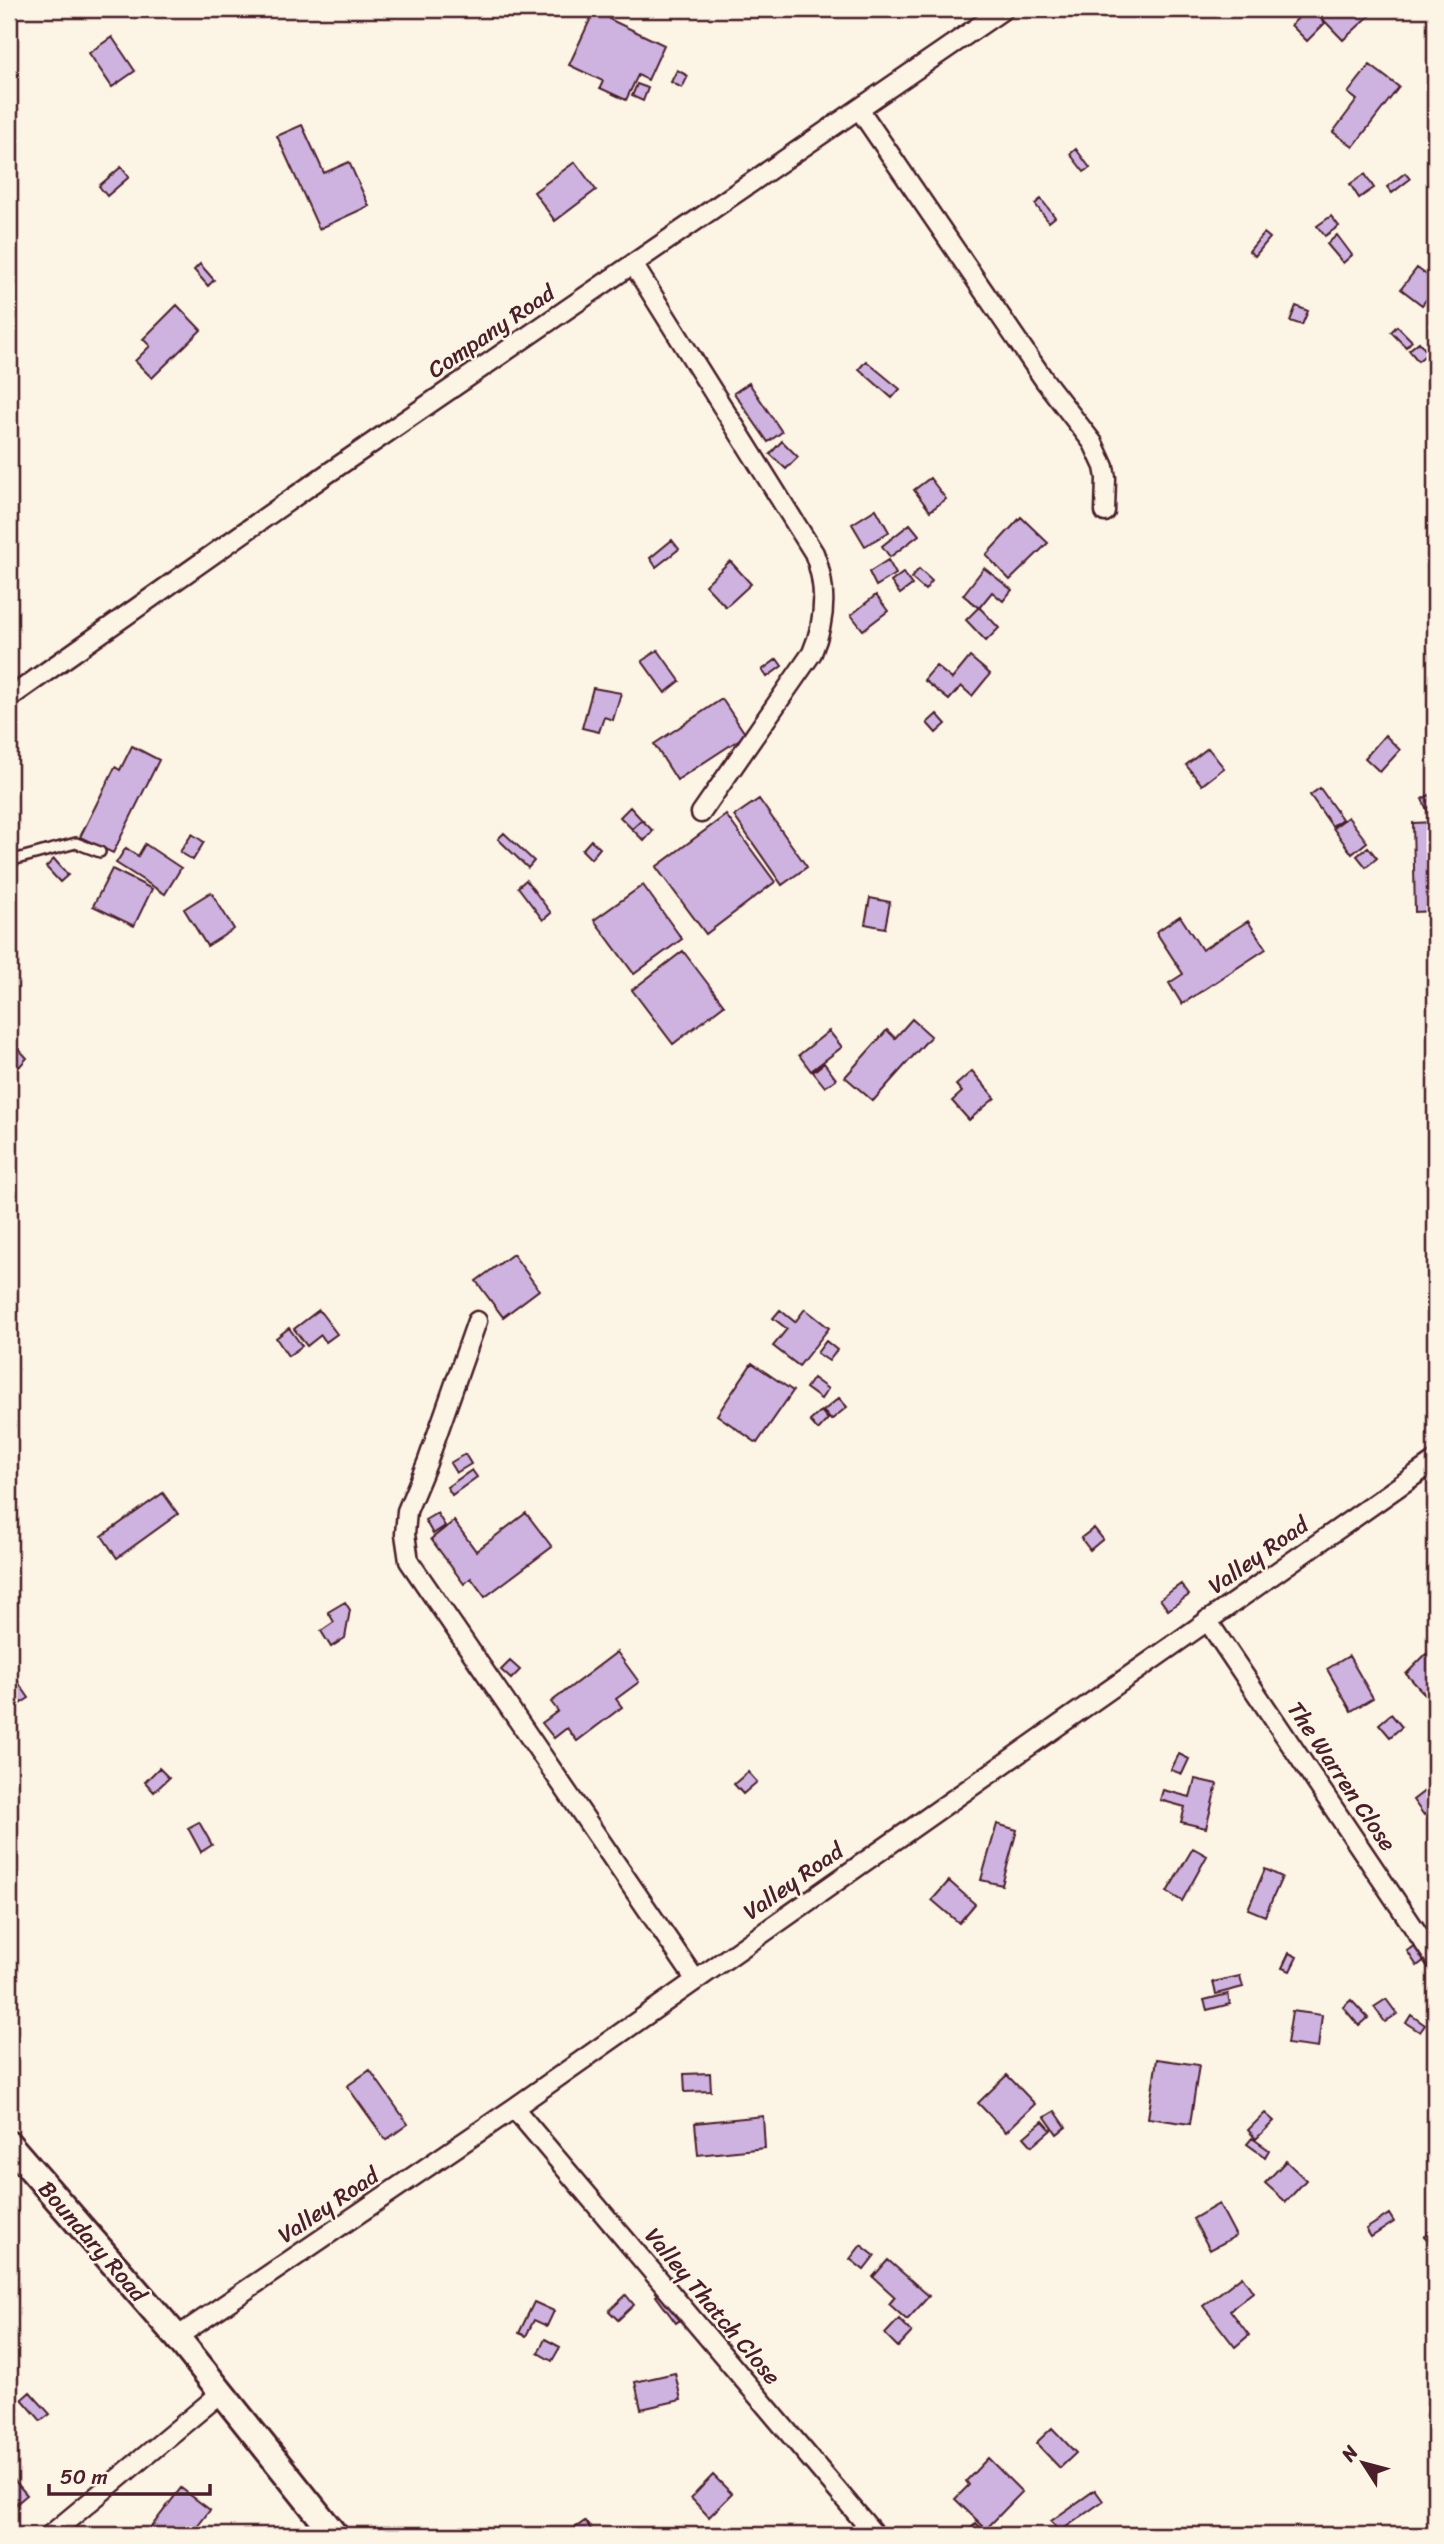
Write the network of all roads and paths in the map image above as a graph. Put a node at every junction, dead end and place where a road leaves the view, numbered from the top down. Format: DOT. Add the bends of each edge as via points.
graph roads {
  1 [pos="1004,9"];
  2 [pos="859,109"];
  3 [pos="633,264"];
  4 [pos="1105,512"];
  5 [pos="9,698"];
  6 [pos="701,813"];
  7 [pos="100,852"];
  8 [pos="9,861"];
  9 [pos="477,1321"];
  10 [pos="1435,1461"];
  11 [pos="1207,1620"];
  12 [pos="1435,1959"];
  13 [pos="695,1979"];
  14 [pos="514,2108"];
  15 [pos="9,2144"];
  16 [pos="177,2337"];
  17 [pos="221,2393"];
  18 [pos="50,2535"];
  19 [pos="335,2535"];
  20 [pos="875,2535"];
  1 -- 2 [label="street, Company Road"];
  2 -- 3 [label="street, Company Road"];
  2 -- 4 [label="street" via="1045,381 1093,443 1104,467"];
  3 -- 5 [label="street, Company Road"];
  3 -- 6 [label="street" via="814,553 823,581 820,633 812,653"];
  7 -- 8 [label="lane" via="76,843"];
  9 -- 13 [label="street" via="407,1511 409,1561"];
  10 -- 11 [label="street, Valley Road"];
  11 -- 12 [label="street, The Warren Close"];
  11 -- 13 [label="street, Valley Road"];
  13 -- 14 [label="street, Valley Road"];
  14 -- 16 [label="street, Valley Road"];
  14 -- 20 [label="street, Valley Thatch Close"];
  15 -- 16 [label="main road, Boundary Road"];
  16 -- 17 [label="main road, Boundary Road"];
  17 -- 18 [label="street"];
  17 -- 19 [label="main road, Boundary Road"];
}
